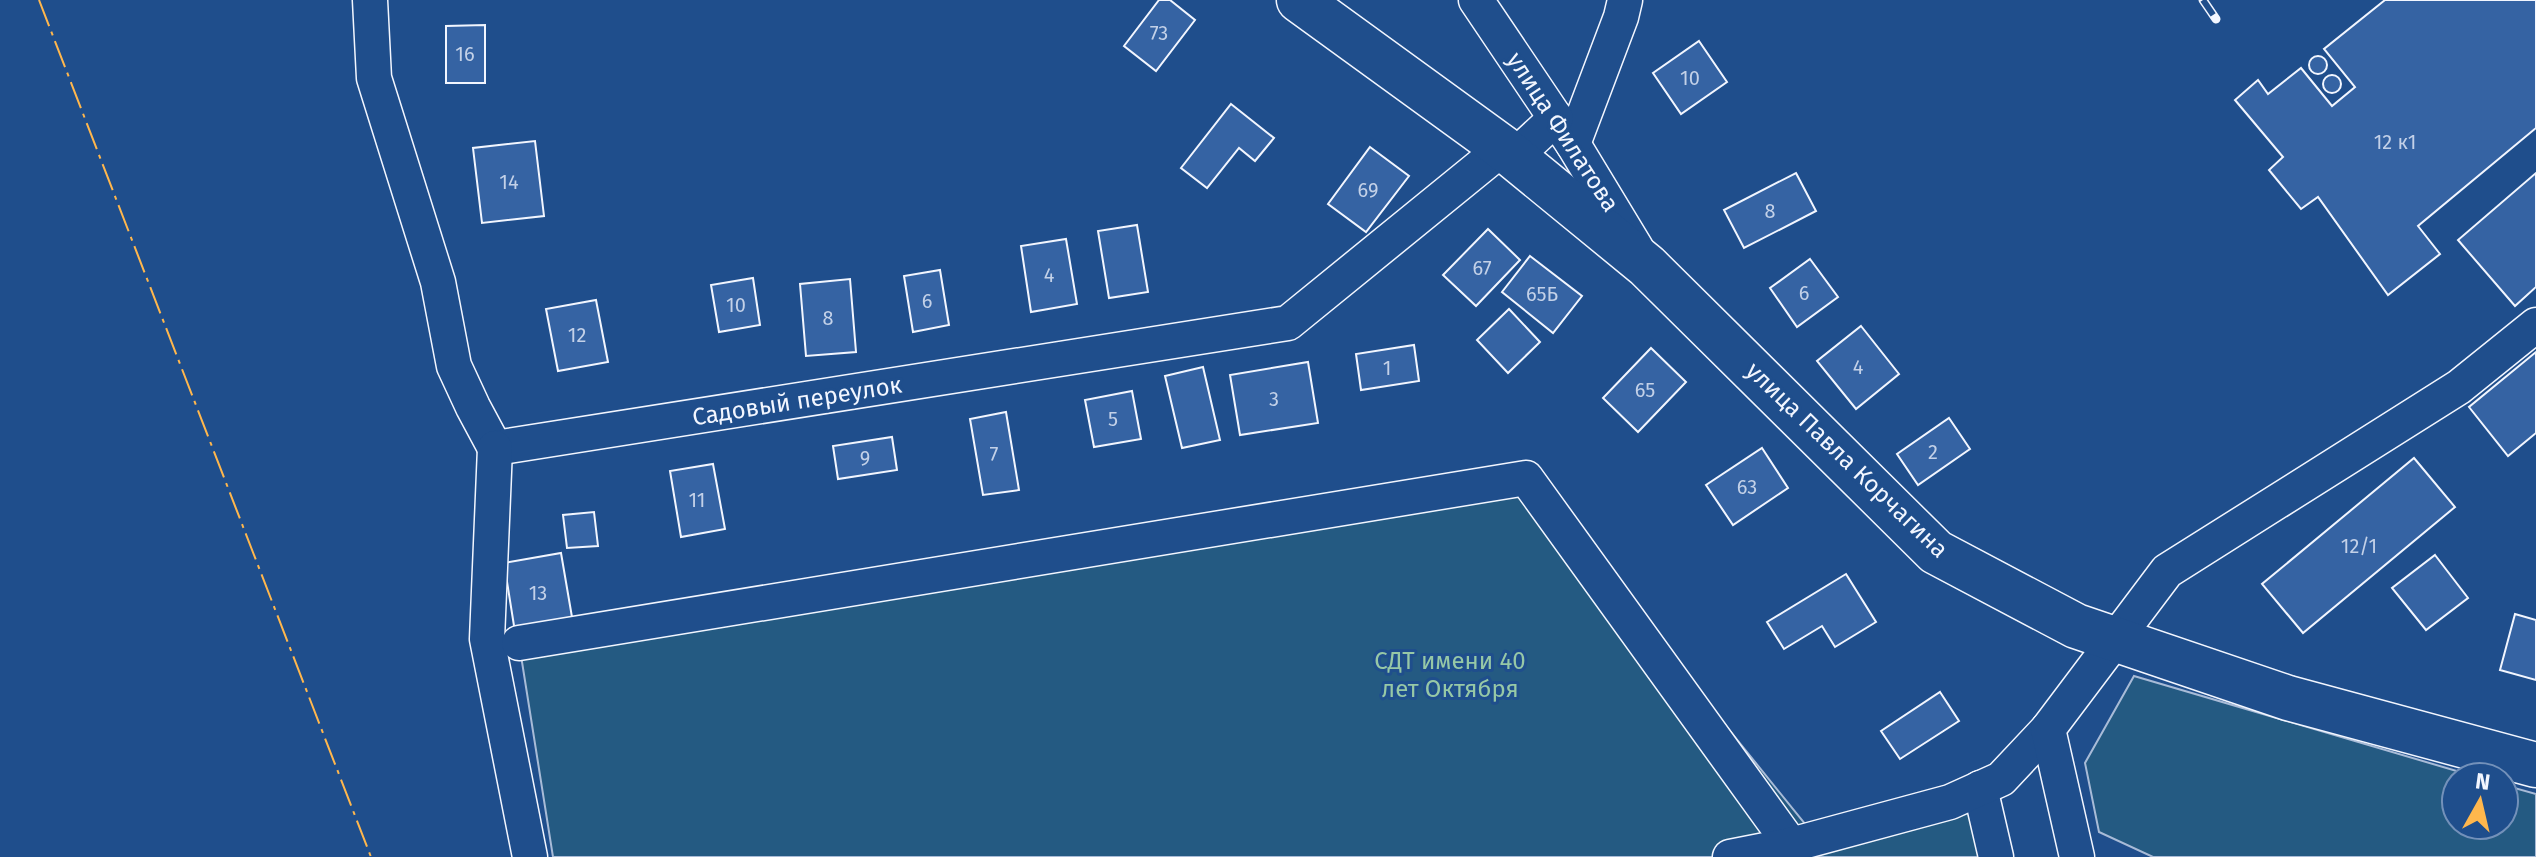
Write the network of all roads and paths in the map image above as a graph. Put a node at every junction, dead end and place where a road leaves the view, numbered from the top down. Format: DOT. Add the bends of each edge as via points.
graph roads {
  1 [pos="370,0"];
  2 [pos="1299,0"];
  3 [pos="1476,0"];
  4 [pos="1625,0"];
  5 [pos="1565,131"];
  6 [pos="1509,152"];
  7 [pos="1647,266"];
  8 [pos="2536,325"];
  9 [pos="495,448"];
  10 [pos="2117,640"];
  11 [pos="519,643"];
  12 [pos="2048,729"];
  13 [pos="2536,765"];
  14 [pos="1980,788"];
  15 [pos="1791,845"];
  16 [pos="530,857"];
  17 [pos="1730,857"];
  18 [pos="1996,857"];
  19 [pos="2077,857"];
  1 -- 9 [label="street" via="374,78 438,282 454,366"];
  2 -- 6 [label="main road, улица Павла Корчагина"];
  3 -- 5 [label="street, улица Филатова"];
  4 -- 5 [label="street"];
  5 -- 6 [label="street, Садовый переулок"];
  5 -- 7 [label="street, улица Филатова"];
  6 -- 7 [label="main road, улица Павла Корчагина"];
  6 -- 9 [label="street, Садовый переулок" via="1288,323"];
  7 -- 10 [label="main road, улица Павла Корчагина" via="1936,552 2076,626"];
  8 -- 10 [label="street" via="2459,387 2167,571"];
  9 -- 16 [label="street" via="487,639"];
  10 -- 12 [label="street"];
  10 -- 13 [label="main road, улица Павла Корчагина" via="2288,698"];
  11 -- 15 [label="street" via="1526,478"];
  12 -- 14 [label="street" via="2001,779"];
  12 -- 19 [label="street"];
  14 -- 15 [label="street" via="1950,802"];
  14 -- 18 [label="street"];
  15 -- 17 [label="street"];
}
